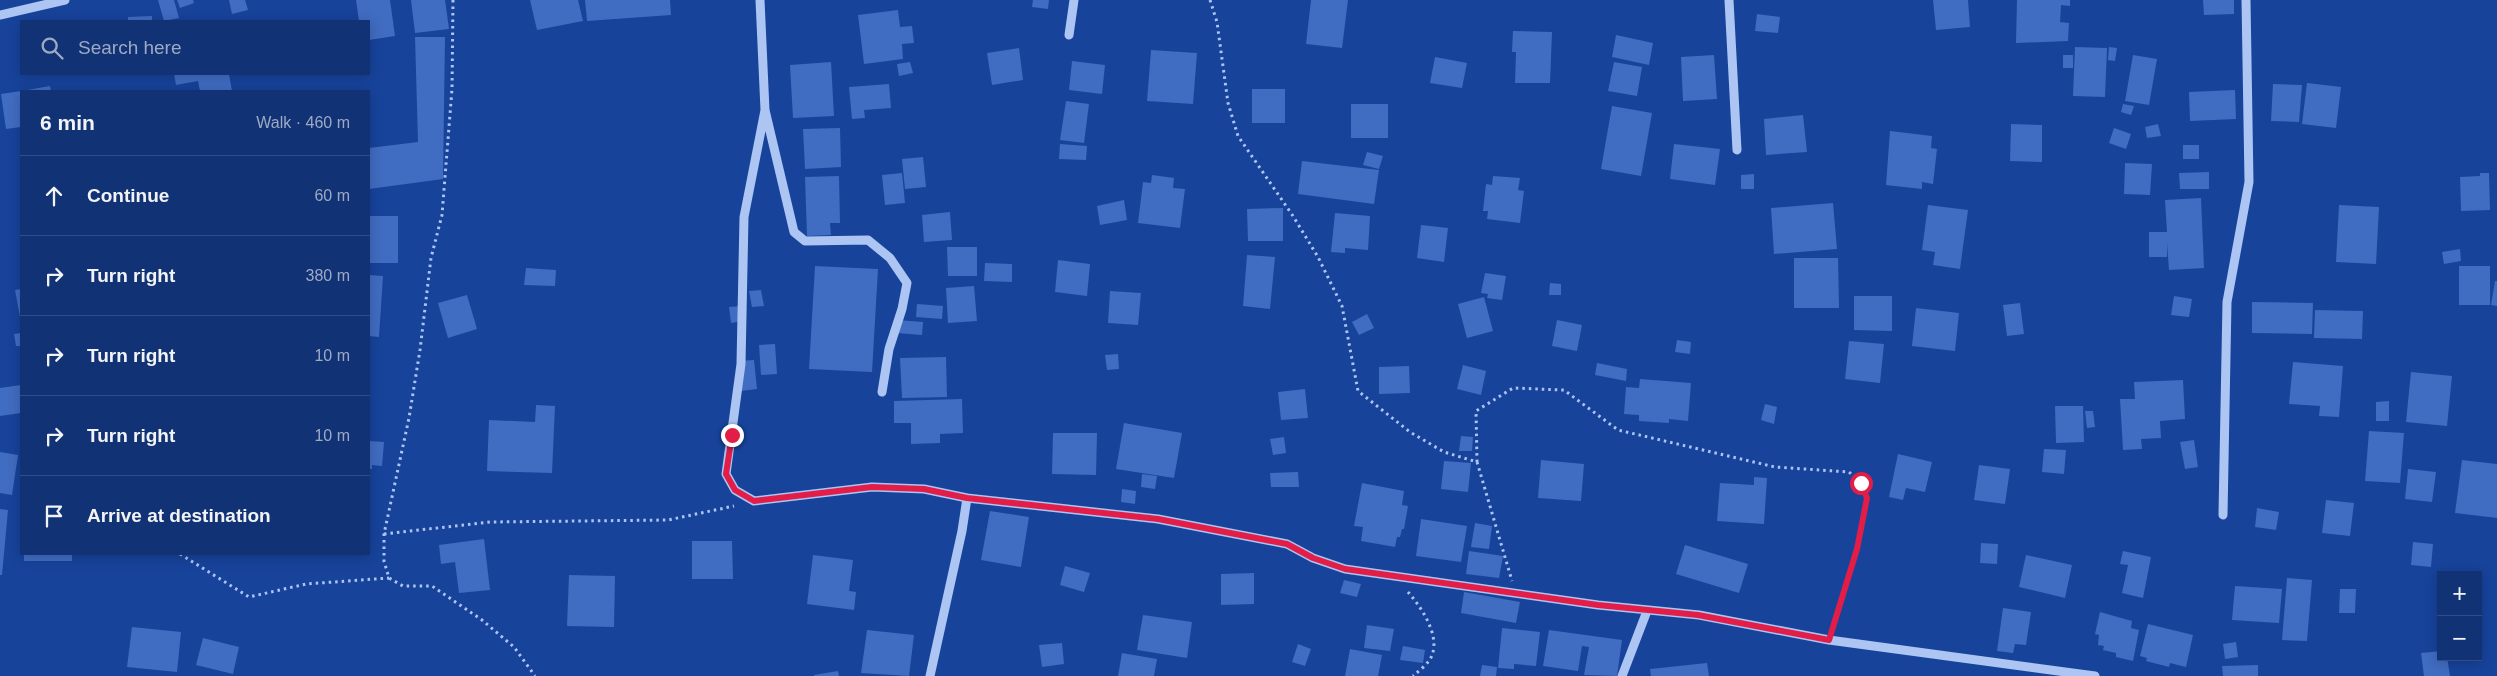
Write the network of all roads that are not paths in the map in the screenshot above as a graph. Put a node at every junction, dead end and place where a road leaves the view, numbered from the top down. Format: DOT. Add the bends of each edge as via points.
graph roads {
  1 [pos="65,0"];
  2 [pos="760,0"];
  3 [pos="1074,0"];
  4 [pos="1729,0"];
  5 [pos="2246,0"];
  6 [pos="0,15"];
  7 [pos="1069,35"];
  8 [pos="765,110"];
  9 [pos="1737,150"];
  10 [pos="882,392"];
  11 [pos="967,498"];
  12 [pos="2223,514"];
  13 [pos="1647,611"];
  14 [pos="930,676"];
  15 [pos="1622,676"];
  16 [pos="2095,676"];
  1 -- 6 [label="street"];
  2 -- 8 [label="street"];
  3 -- 7 [label="street"];
  4 -- 9 [label="street"];
  5 -- 12 [label="street" via="2248,182 2227,302"];
  8 -- 10 [label="street" via="794,232 805,241 868,240 890,258 907,283 889,349"];
  8 -- 11 [label="street" via="744,217 741,364 726,474 735,490 754,501 872,487 924,489"];
  11 -- 13 [label="street" via="1158,519 1287,544 1313,558 1345,569"];
  11 -- 14 [label="street"];
  13 -- 15 [label="street"];
  13 -- 16 [label="street" via="1698,615 1829,640"];
}
